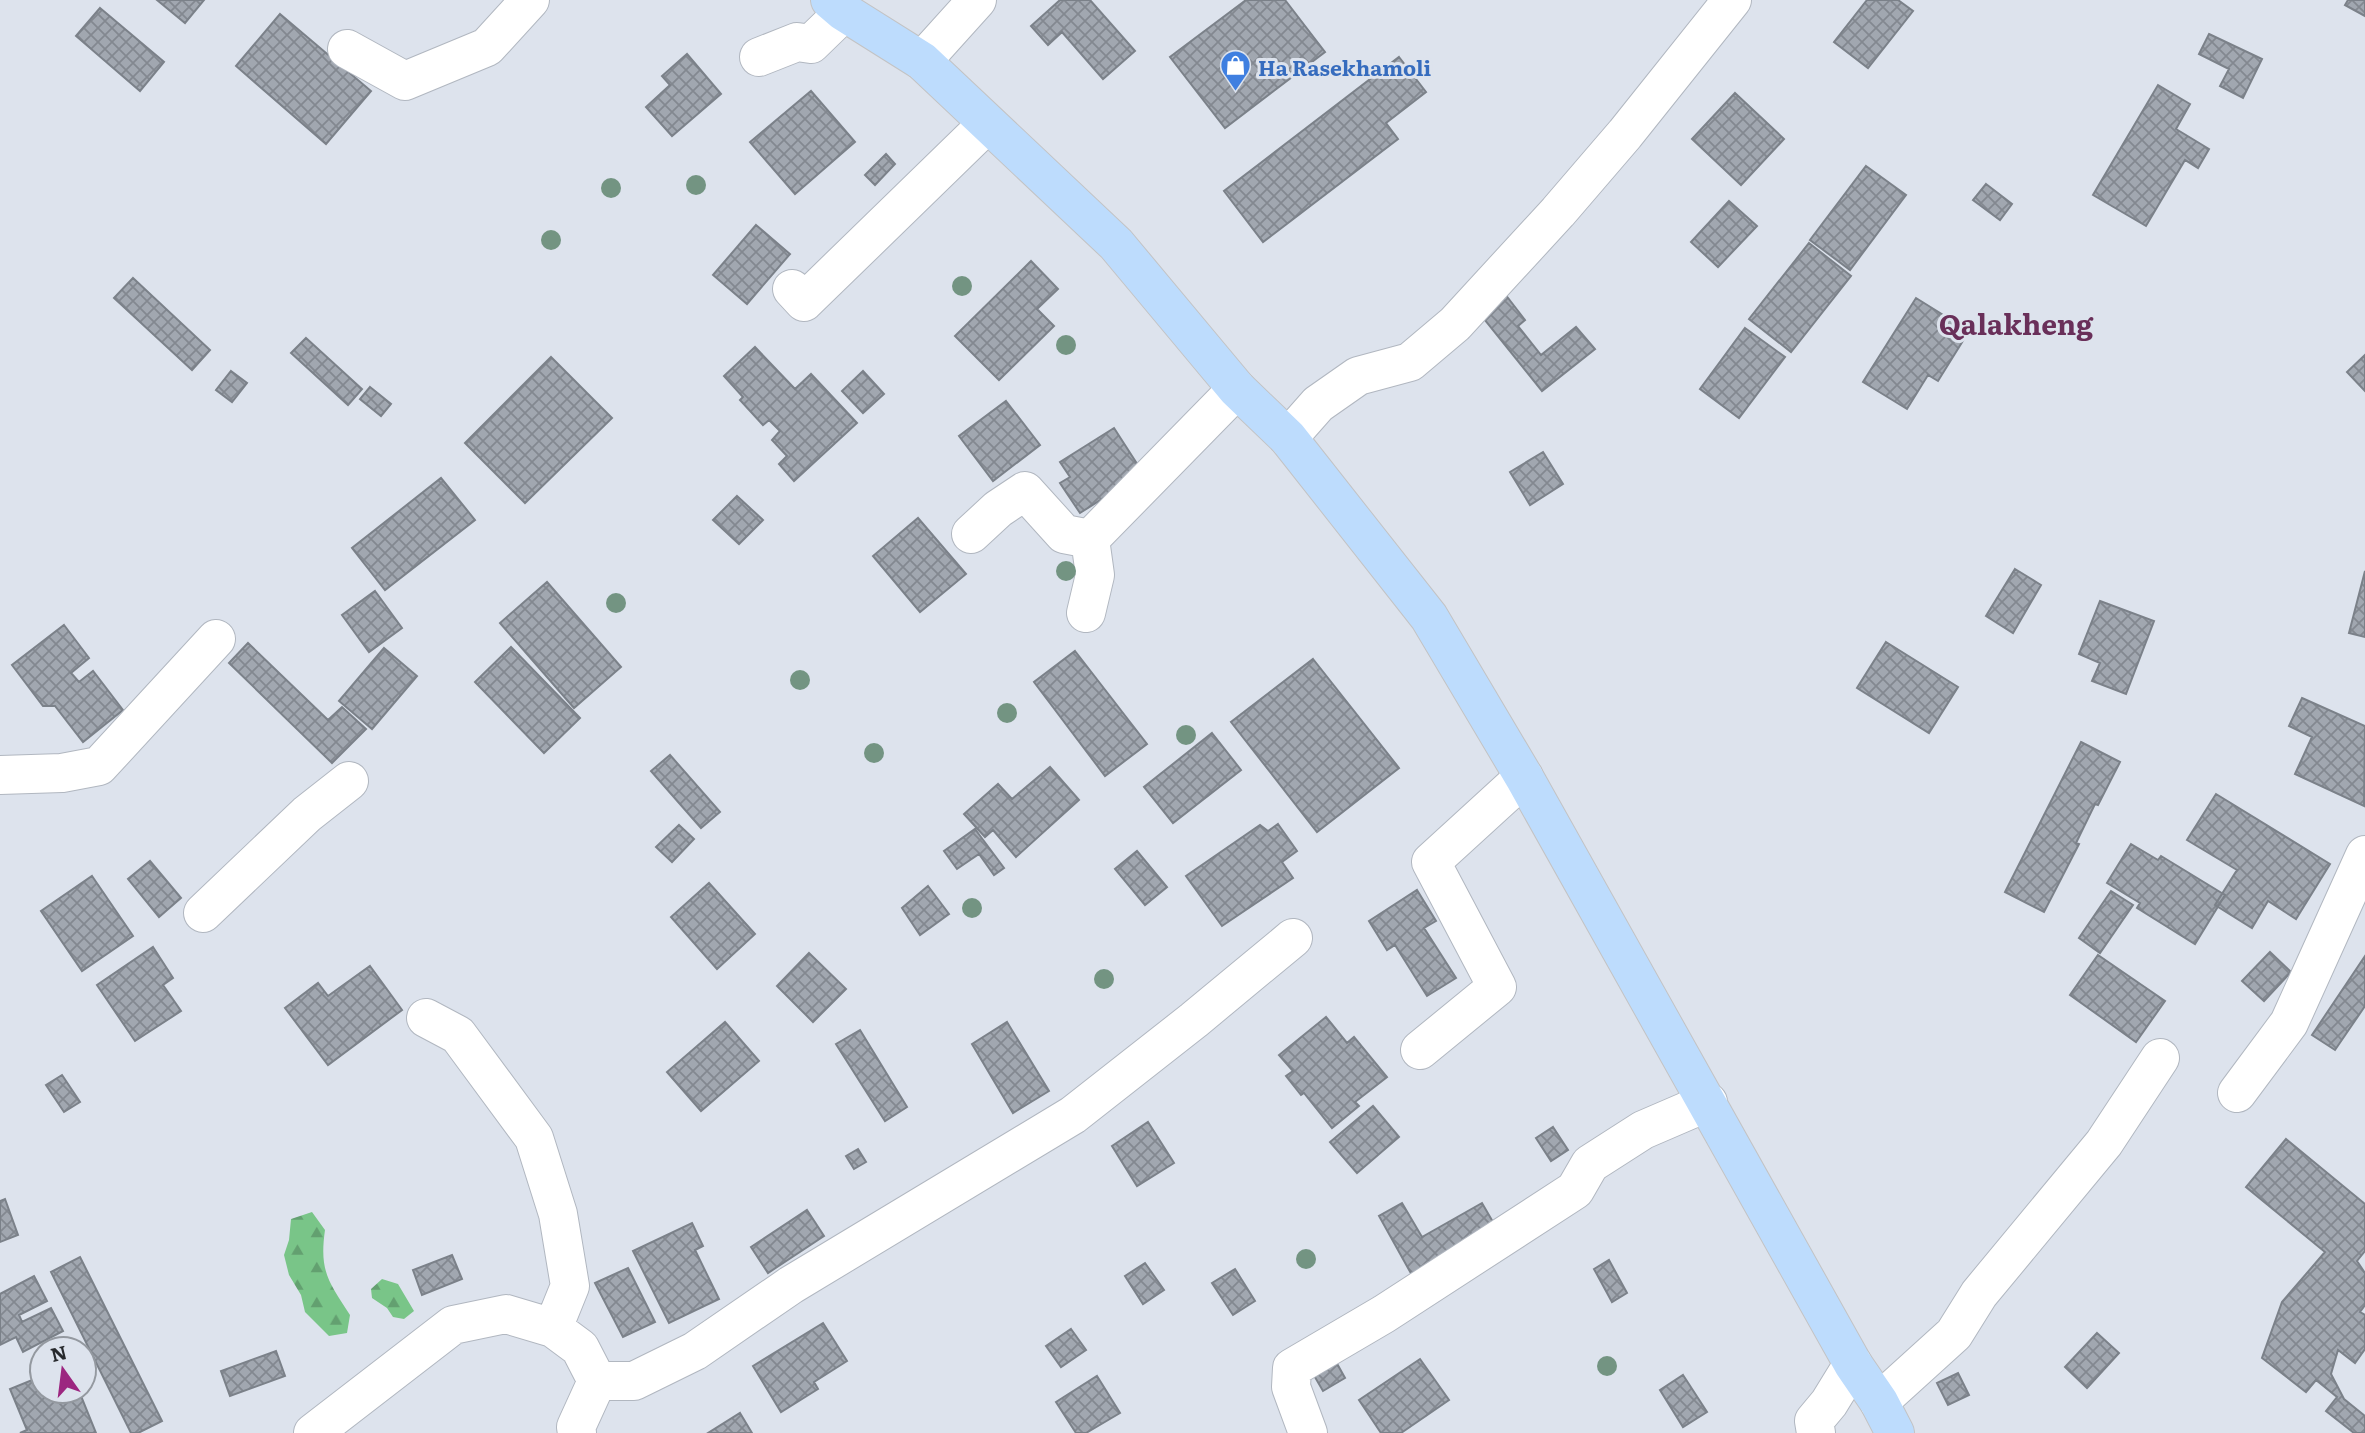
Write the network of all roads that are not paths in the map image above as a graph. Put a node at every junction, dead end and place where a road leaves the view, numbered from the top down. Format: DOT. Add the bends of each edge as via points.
graph roads {
  1 [pos="530,0"];
  2 [pos="977,0"];
  3 [pos="1732,0"];
  4 [pos="837,6"];
  5 [pos="347,49"];
  6 [pos="759,57"];
  7 [pos="922,61"];
  8 [pos="987,124"];
  9 [pos="798,296"];
  10 [pos="1237,389"];
  11 [pos="1288,438"];
  12 [pos="971,534"];
  13 [pos="1090,539"];
  14 [pos="1086,613"];
  15 [pos="216,639"];
  16 [pos="0,775"];
  17 [pos="1524,777"];
  18 [pos="349,781"];
  19 [pos="2365,855"];
  20 [pos="203,913"];
  21 [pos="1293,938"];
  22 [pos="426,1018"];
  23 [pos="1420,1049"];
  24 [pos="2160,1058"];
  25 [pos="2238,1093"];
  26 [pos="1708,1102"];
  27 [pos="553,1328"];
  28 [pos="1853,1364"];
  29 [pos="597,1381"];
  30 [pos="1887,1417"];
  31 [pos="313,1433"];
  32 [pos="577,1433"];
  33 [pos="1308,1433"];
  34 [pos="1816,1433"];
  1 -- 5 [label="street" via="487,47 405,81"];
  2 -- 7 [label="street"];
  3 -- 11 [label="street" via="1608,154 1455,324 1410,362 1358,376 1318,404"];
  4 -- 6 [label="street" via="811,44 797,42"];
  4 -- 7 [label="main road"];
  7 -- 8 [label="main road"];
  8 -- 9 [label="street"];
  8 -- 10 [label="main road" via="1115,244"];
  10 -- 11 [label="main road"];
  10 -- 13 [label="street"];
  11 -- 17 [label="main road" via="1429,617"];
  12 -- 13 [label="street" via="1025,491 1064,534"];
  13 -- 14 [label="street" via="1095,575"];
  15 -- 16 [label="street" via="99,766 62,773"];
  17 -- 23 [label="street" via="1431,862 1497,987"];
  17 -- 26 [label="main road"];
  18 -- 20 [label="street" via="307,814"];
  19 -- 25 [label="street" via="2289,1023"];
  21 -- 29 [label="street" via="1073,1115 791,1285 695,1351 634,1381"];
  22 -- 27 [label="street" via="458,1035 534,1138 558,1214 569,1286"];
  24 -- 30 [label="street" via="2104,1143 1979,1294 1954,1335"];
  26 -- 28 [label="main road"];
  26 -- 33 [label="street" via="1643,1130 1590,1164 1575,1190 1292,1368 1291,1387"];
  27 -- 29 [label="street" via="580,1348"];
  27 -- 31 [label="street" via="506,1314 453,1325"];
  28 -- 30 [label="main road"];
  28 -- 34 [label="street" via="1814,1421"];
  29 -- 32 [label="street"];
}
